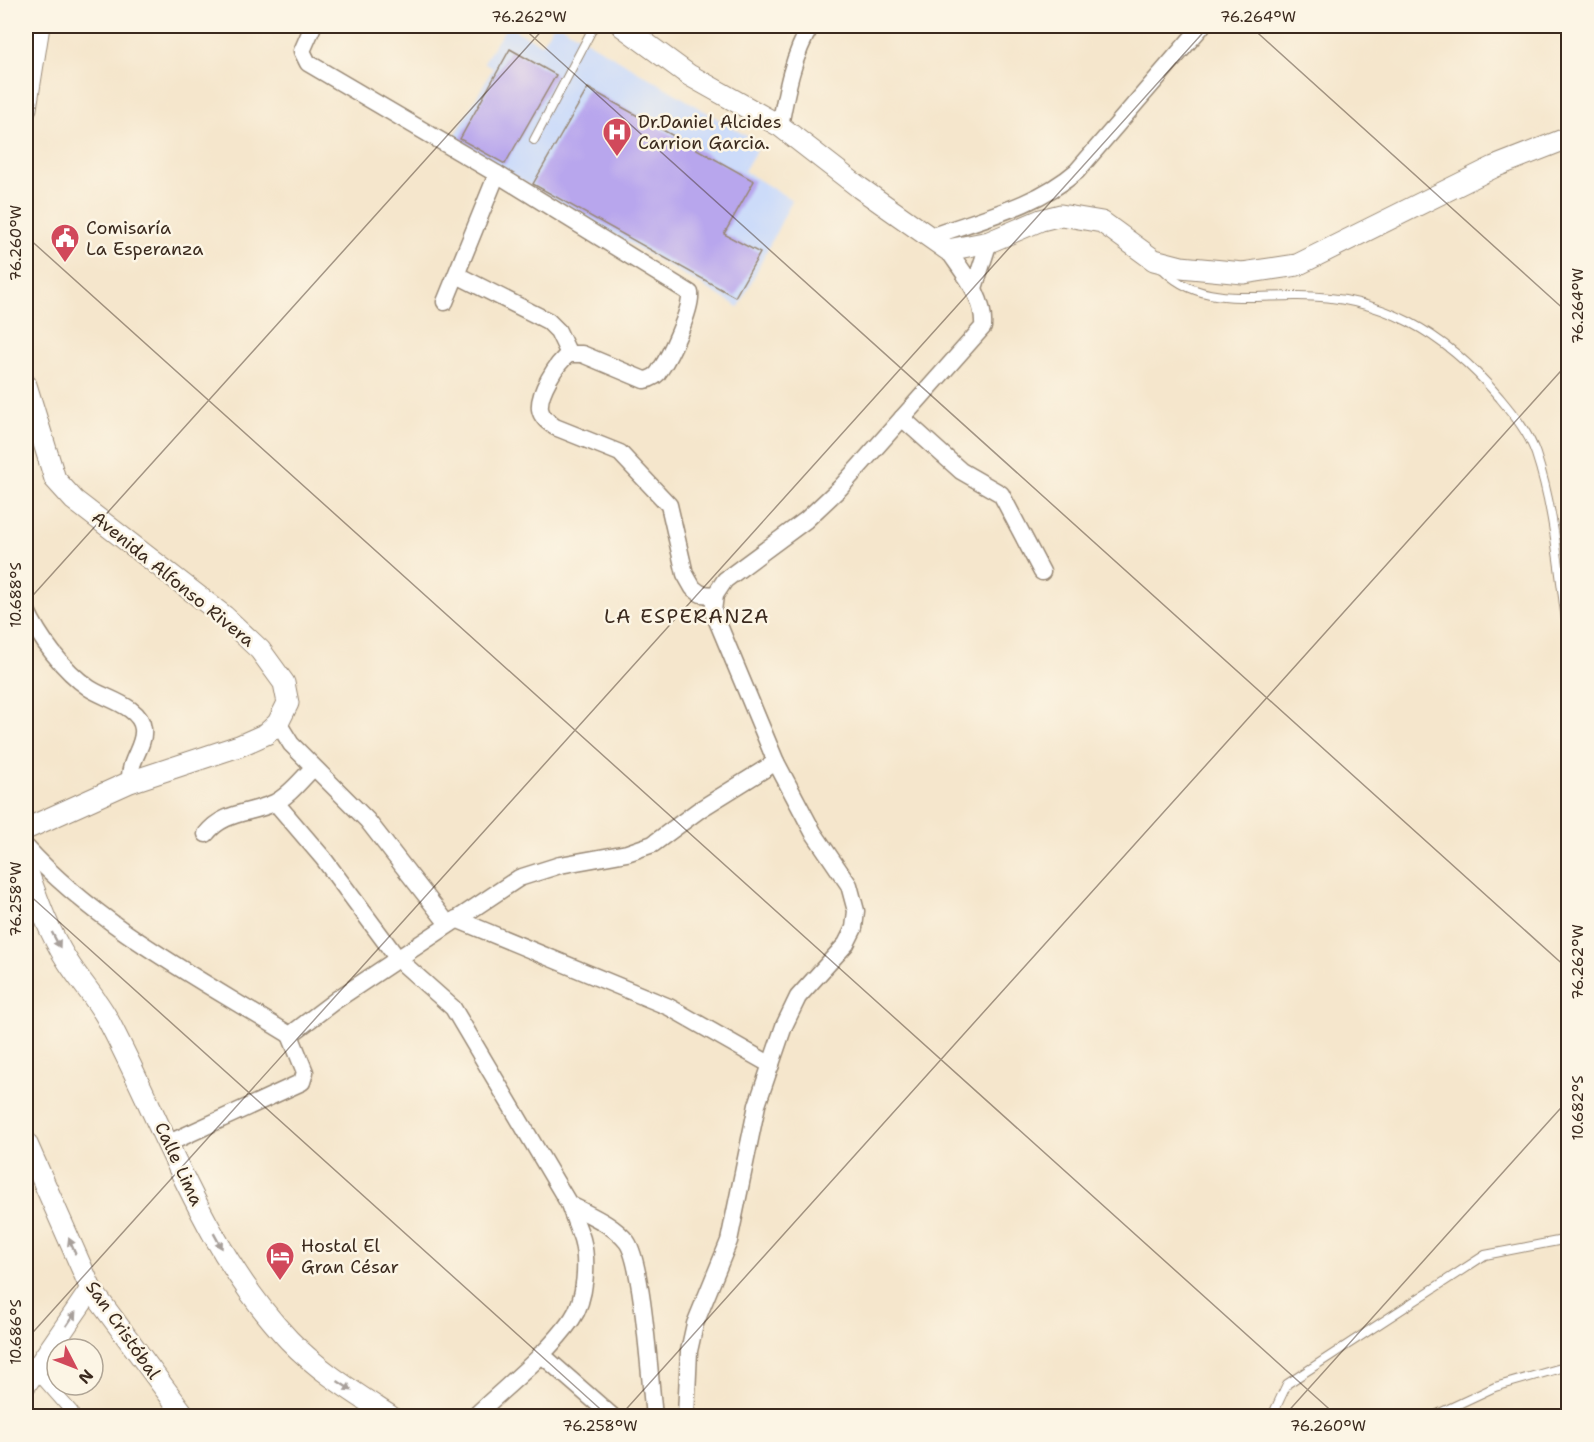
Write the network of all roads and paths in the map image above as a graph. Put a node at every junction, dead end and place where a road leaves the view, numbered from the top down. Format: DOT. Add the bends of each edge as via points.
graph roads {
  1 [pos="39,26"];
  2 [pos="313,26"];
  3 [pos="594,26"];
  4 [pos="622,26"];
  5 [pos="811,26"];
  6 [pos="1202,26"];
  7 [pos="26,108"];
  8 [pos="780,126"];
  9 [pos="1569,138"];
  10 [pos="534,141"];
  11 [pos="497,174"];
  12 [pos="930,237"];
  13 [pos="989,242"];
  14 [pos="948,250"];
  15 [pos="1154,260"];
  16 [pos="457,275"];
  17 [pos="974,288"];
  18 [pos="445,302"];
  19 [pos="569,354"];
  20 [pos="26,385"];
  21 [pos="902,418"];
  22 [pos="1042,572"];
  23 [pos="715,595"];
  24 [pos="26,609"];
  25 [pos="1569,634"];
  26 [pos="278,723"];
  27 [pos="776,762"];
  28 [pos="313,768"];
  29 [pos="130,782"];
  30 [pos="276,803"];
  31 [pos="26,829"];
  32 [pos="206,834"];
  33 [pos="26,847"];
  34 [pos="26,867"];
  35 [pos="452,921"];
  36 [pos="398,959"];
  37 [pos="290,1035"];
  38 [pos="771,1065"];
  39 [pos="169,1143"];
  40 [pos="30,1161"];
  41 [pos="569,1204"];
  42 [pos="1569,1239"];
  43 [pos="91,1289"];
  44 [pos="541,1354"];
  45 [pos="1569,1366"];
  46 [pos="29,1373"];
  47 [pos="71,1416"];
  48 [pos="185,1416"];
  49 [pos="390,1416"];
  50 [pos="475,1416"];
  51 [pos="612,1416"];
  52 [pos="654,1416"];
  53 [pos="686,1416"];
  54 [pos="1272,1416"];
  55 [pos="1433,1416"];
  1 -- 7 [label="street"];
  2 -- 11 [label="street" via="302,51 308,63"];
  3 -- 10 [label="lane"];
  4 -- 8 [label="street" via="689,75"];
  5 -- 8 [label="street" via="804,36 786,92"];
  6 -- 12 [label="street" via="1062,185"];
  8 -- 12 [label="street"];
  9 -- 15 [label="street" via="1494,167 1297,265 1243,273 1180,267"];
  11 -- 16 [label="street"];
  11 -- 19 [label="street" via="690,293 688,310 660,371 650,379 644,380 582,354"];
  12 -- 14 [label="street"];
  13 -- 14 [label="street"];
  13 -- 15 [label="street" via="1061,215 1102,222"];
  13 -- 17 [label="street"];
  14 -- 17 [label="street"];
  15 -- 25 [label="lane" via="1172,281 1203,293 1242,298 1341,297 1383,308 1425,329 1465,360 1517,419 1535,452"];
  16 -- 18 [label="street"];
  16 -- 19 [label="street" via="548,321"];
  17 -- 21 [label="street" via="984,314 983,327"];
  19 -- 23 [label="street" via="540,399 542,415 555,428 620,453 669,504 685,574 693,588 701,594"];
  20 -- 26 [label="street, Avenida Alfonso Rivera" via="54,479 74,500 224,616 260,650 284,683 288,703"];
  21 -- 22 [label="street" via="961,471 1001,494"];
  21 -- 23 [label="street" via="840,488 806,520 725,580"];
  23 -- 27 [label="street" via="712,611"];
  24 -- 29 [label="street" via="34,628 69,671 90,688 134,711 140,719 144,728 131,761"];
  26 -- 28 [label="street"];
  26 -- 29 [label="street" via="266,734 239,747"];
  27 -- 35 [label="street" via="652,844 519,878"];
  27 -- 38 [label="street" via="813,832 849,885 856,911 854,928 846,944 798,997"];
  28 -- 30 [label="street"];
  28 -- 35 [label="street" via="367,820"];
  29 -- 31 [label="street"];
  30 -- 32 [label="street" via="226,817"];
  30 -- 36 [label="street" via="323,858"];
  33 -- 37 [label="street" via="114,926"];
  34 -- 39 [label="street, Calle Lima, one-way" via="52,932 105,1015"];
  35 -- 36 [label="street"];
  35 -- 38 [label="street" via="669,1007"];
  36 -- 37 [label="street"];
  36 -- 41 [label="street" via="453,1008"];
  37 -- 39 [label="street" via="305,1072 302,1082"];
  38 -- 53 [label="street" via="757,1105 729,1241 695,1323 689,1351"];
  39 -- 49 [label="street, Calle Lima, one-way" via="187,1187 237,1274 290,1340 328,1375"];
  43 -- 40 [label="street, San Cristóbal, one-way"];
  41 -- 44 [label="street" via="582,1239 581,1299 573,1318"];
  41 -- 52 [label="street" via="612,1227 629,1246 640,1289"];
  42 -- 54 [label="lane" via="1485,1255 1287,1384"];
  46 -- 43 [label="street, one-way"];
  43 -- 48 [label="street, San Cristóbal"];
  44 -- 50 [label="street"];
  44 -- 51 [label="street"];
  45 -- 55 [label="lane" via="1495,1387"];
  46 -- 47 [label="street" via="72,1412"];
}
